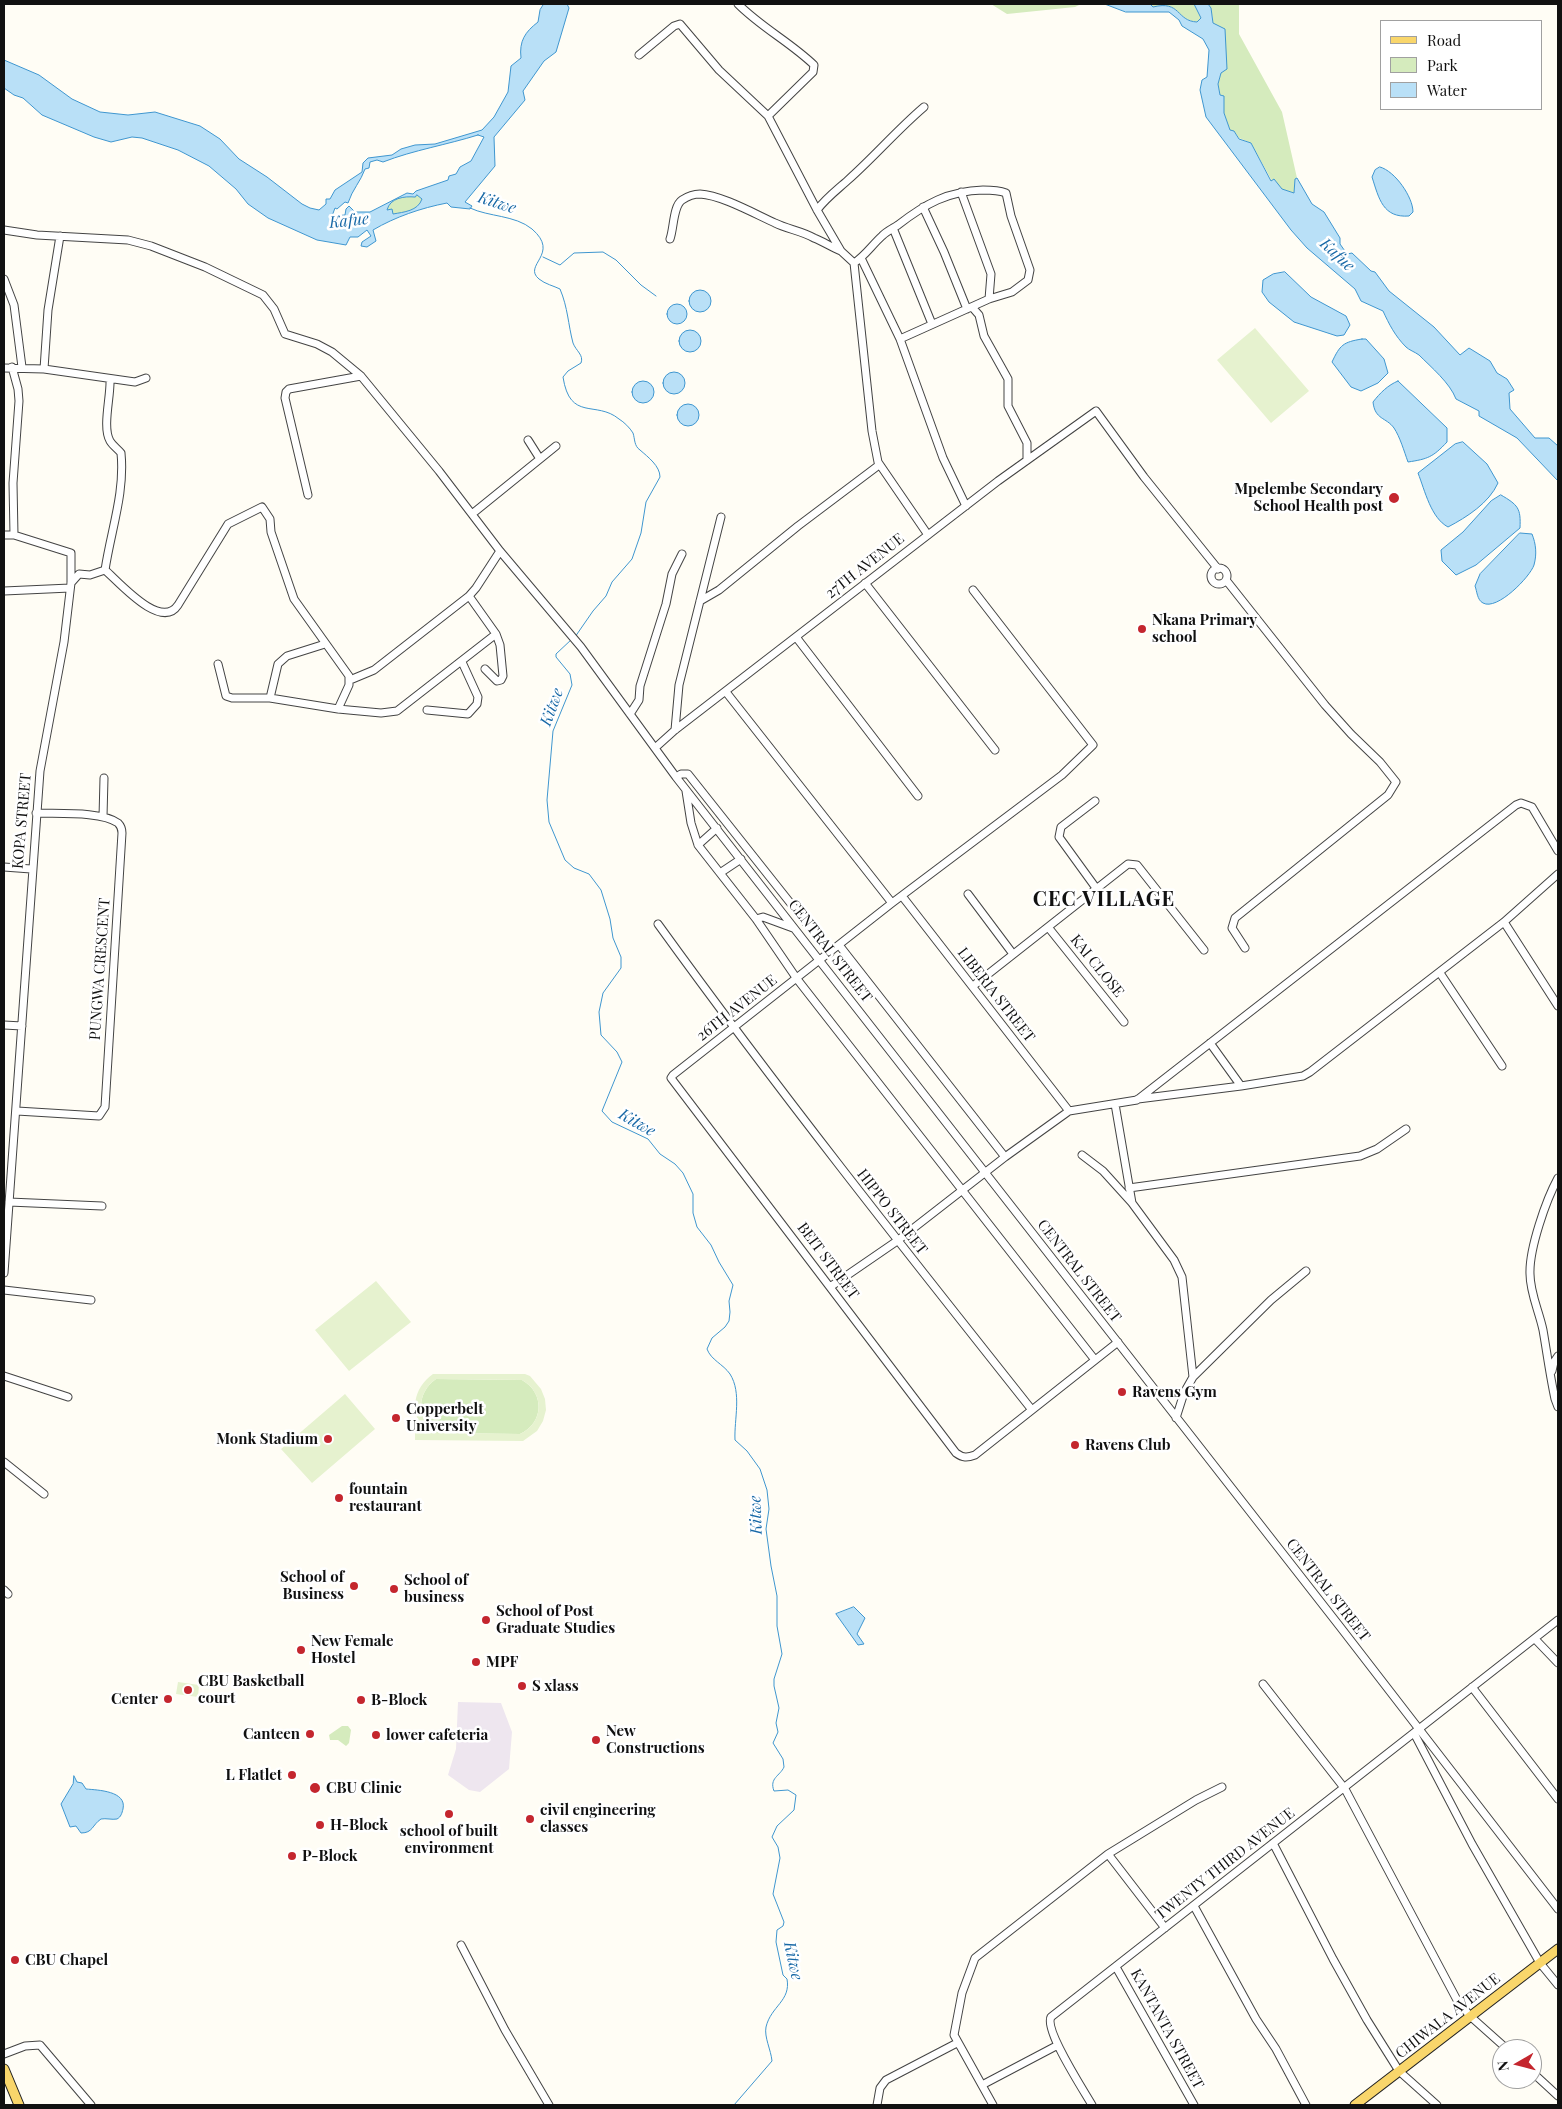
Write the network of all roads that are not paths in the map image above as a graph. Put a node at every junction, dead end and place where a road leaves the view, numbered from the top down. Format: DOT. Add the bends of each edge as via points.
graph roads {
  1 [pos="738,4"];
  2 [pos="639,55"];
  3 [pos="924,108"];
  4 [pos="768,116"];
  5 [pos="961,192"];
  6 [pos="923,207"];
  7 [pos="817,210"];
  8 [pos="893,228"];
  9 [pos="4,230"];
  10 [pos="60,236"];
  11 [pos="670,239"];
  12 [pos="841,251"];
  13 [pos="861,258"];
  14 [pos="854,263"];
  15 [pos="4,280"];
  16 [pos="989,299"];
  17 [pos="970,308"];
  18 [pos="932,324"];
  19 [pos="900,340"];
  20 [pos="22,367"];
  21 [pos="4,368"];
  22 [pos="12,368"];
  23 [pos="44,369"];
  24 [pos="361,376"];
  25 [pos="110,378"];
  26 [pos="146,378"];
  27 [pos="528,440"];
  28 [pos="556,446"];
  29 [pos="540,459"];
  30 [pos="1027,460"];
  31 [pos="879,466"];
  32 [pos="308,495"];
  33 [pos="966,506"];
  34 [pos="472,514"];
  35 [pos="721,517"];
  36 [pos="4,535"];
  37 [pos="14,535"];
  38 [pos="928,535"];
  39 [pos="500,550"];
  40 [pos="682,554"];
  41 [pos="1218,569"];
  42 [pos="105,570"];
  43 [pos="1226,580"];
  44 [pos="865,583"];
  45 [pos="71,585"];
  46 [pos="973,590"];
  47 [pos="4,592"];
  48 [pos="469,596"];
  49 [pos="700,601"];
  50 [pos="496,634"];
  51 [pos="796,638"];
  52 [pos="325,644"];
  53 [pos="462,662"];
  54 [pos="218,664"];
  55 [pos="485,669"];
  56 [pos="350,680"];
  57 [pos="726,692"];
  58 [pos="270,698"];
  59 [pos="338,709"];
  60 [pos="427,710"];
  61 [pos="630,714"];
  62 [pos="675,730"];
  63 [pos="655,748"];
  64 [pos="995,750"];
  65 [pos="676,777"];
  66 [pos="104,778"];
  67 [pos="686,789"];
  68 [pos="918,796"];
  69 [pos="1095,801"];
  70 [pos="36,813"];
  71 [pos="103,817"];
  72 [pos="716,828"];
  73 [pos="698,845"];
  74 [pos="1558,851"];
  75 [pos="741,859"];
  76 [pos="4,867"];
  77 [pos="31,869"];
  78 [pos="720,873"];
  79 [pos="1558,874"];
  80 [pos="1096,888"];
  81 [pos="968,894"];
  82 [pos="902,896"];
  83 [pos="892,903"];
  84 [pos="756,919"];
  85 [pos="1504,922"];
  86 [pos="658,924"];
  87 [pos="1048,927"];
  88 [pos="795,929"];
  89 [pos="839,945"];
  90 [pos="1245,948"];
  91 [pos="1204,950"];
  92 [pos="830,952"];
  93 [pos="1013,954"];
  94 [pos="820,961"];
  95 [pos="1440,973"];
  96 [pos="797,979"];
  97 [pos="972,986"];
  98 [pos="1558,1006"];
  99 [pos="1124,1022"];
  100 [pos="4,1025"];
  101 [pos="22,1026"];
  102 [pos="733,1029"];
  103 [pos="1210,1043"];
  104 [pos="1502,1066"];
  105 [pos="671,1078"];
  106 [pos="1241,1086"];
  107 [pos="1137,1100"];
  108 [pos="1114,1104"];
  109 [pos="17,1111"];
  110 [pos="1069,1111"];
  111 [pos="1406,1129"];
  112 [pos="1082,1155"];
  113 [pos="1005,1157"];
  114 [pos="985,1173"];
  115 [pos="1558,1178"];
  116 [pos="1129,1188"];
  117 [pos="962,1190"];
  118 [pos="9,1202"];
  119 [pos="1132,1203"];
  120 [pos="102,1206"];
  121 [pos="897,1241"];
  122 [pos="1306,1270"];
  123 [pos="4,1273"];
  124 [pos="830,1287"];
  125 [pos="4,1290"];
  126 [pos="91,1300"];
  127 [pos="1118,1342"];
  128 [pos="1558,1356"];
  129 [pos="1095,1360"];
  130 [pos="4,1376"];
  131 [pos="1193,1377"];
  132 [pos="1551,1380"];
  133 [pos="68,1397"];
  134 [pos="1558,1407"];
  135 [pos="1032,1410"];
  136 [pos="1176,1418"];
  137 [pos="4,1462"];
  138 [pos="44,1494"];
  139 [pos="1558,1620"];
  140 [pos="1535,1639"];
  141 [pos="1558,1662"];
  142 [pos="1263,1684"];
  143 [pos="1472,1687"];
  144 [pos="1417,1731"];
  145 [pos="1222,1787"];
  146 [pos="1345,1789"];
  147 [pos="1558,1799"];
  148 [pos="1273,1843"];
  149 [pos="1108,1854"];
  150 [pos="1194,1906"];
  151 [pos="1558,1909"];
  152 [pos="1165,1928"];
  153 [pos="461,1945"];
  154 [pos="1558,1949"];
  155 [pos="1540,1963"];
  156 [pos="1116,1967"];
  157 [pos="1558,1985"];
  158 [pos="1470,2016"];
  159 [pos="1496,2039"];
  160 [pos="957,2043"];
  161 [pos="1058,2045"];
  162 [pos="4,2054"];
  163 [pos="1399,2071"];
  164 [pos="5,2075"];
  165 [pos="1542,2081"];
  166 [pos="982,2085"];
  167 [pos="1558,2096"];
  168 [pos="19,2105"];
  169 [pos="91,2105"];
  170 [pos="549,2105"];
  171 [pos="876,2105"];
  172 [pos="993,2105"];
  173 [pos="1092,2105"];
  174 [pos="1194,2105"];
  175 [pos="1306,2105"];
  176 [pos="1355,2105"];
  177 [pos="1437,2105"];
  1 -- 4 [label="street" via="755,21 814,65 813,72"];
  2 -- 4 [label="street" via="680,24 719,70"];
  3 -- 7 [label="street"];
  4 -- 7 [label="street"];
  5 -- 6 [label="street"];
  5 -- 16 [label="street" via="991,274"];
  5 -- 16 [label="street" via="993,190 1006,193 1030,270 1023,286"];
  6 -- 8 [label="street"];
  6 -- 17 [label="street"];
  7 -- 12 [label="street"];
  8 -- 13 [label="street"];
  8 -- 18 [label="street"];
  9 -- 10 [label="street, CENTRAL STREET"];
  10 -- 23 [label="street" via="48,310"];
  10 -- 24 [label="street, CENTRAL STREET" via="128,240 205,267 263,295 274,309 285,334 332,352"];
  11 -- 12 [label="street" via="681,201 692,194 702,194"];
  12 -- 14 [label="street"];
  13 -- 14 [label="street"];
  13 -- 19 [label="street"];
  14 -- 31 [label="street" via="872,431"];
  15 -- 20 [label="street" via="14,305"];
  16 -- 17 [label="street"];
  17 -- 18 [label="street"];
  17 -- 30 [label="street" via="979,315 984,336 1008,379 1008,406 1027,443"];
  18 -- 19 [label="street"];
  19 -- 33 [label="street" via="943,458"];
  20 -- 22 [label="street"];
  20 -- 23 [label="street"];
  21 -- 22 [label="street"];
  22 -- 37 [label="street" via="19,401 12,505"];
  23 -- 25 [label="street"];
  24 -- 32 [label="street" via="289,388 286,392"];
  24 -- 34 [label="street, CENTRAL STREET"];
  25 -- 26 [label="street" via="135,382"];
  25 -- 42 [label="street" via="109,436 121,453 122,467 118,510"];
  27 -- 29 [label="street"];
  28 -- 29 [label="street"];
  29 -- 34 [label="street"];
  30 -- 33 [label="street, 27TH AVENUE"];
  30 -- 41 [label="street, 27TH AVENUE" via="1096,411"];
  31 -- 38 [label="street"];
  31 -- 49 [label="street" via="719,590"];
  33 -- 38 [label="street, 27TH AVENUE"];
  34 -- 39 [label="street, CENTRAL STREET"];
  35 -- 49 [label="street"];
  36 -- 37 [label="street"];
  37 -- 45 [label="street, KOPA STREET" via="71,553"];
  38 -- 44 [label="street, 27TH AVENUE"];
  39 -- 48 [label="street"];
  39 -- 61 [label="street, CENTRAL STREET" via="581,647"];
  40 -- 61 [label="street" via="672,574 640,686 639,700"];
  41 -- 43 [label="street" via="1225,572"];
  41 -- 43 [label="street" via="1212,573 1212,581 1220,584"];
  42 -- 45 [label="street" via="90,575 79,574"];
  42 -- 52 [label="street" via="153,611 169,613 178,605 228,524 262,507 270,519 288,588"];
  43 -- 90 [label="street" via="1325,705 1396,782 1388,795 1232,922 1232,928"];
  44 -- 51 [label="street, 27TH AVENUE"];
  44 -- 64 [label="street"];
  45 -- 47 [label="street"];
  45 -- 70 [label="street, KOPA STREET" via="60,671 43,748"];
  46 -- 82 [label="street, 26TH AVENUE" via="1094,745 1062,775"];
  48 -- 50 [label="street"];
  48 -- 56 [label="street" via="374,670"];
  49 -- 62 [label="street" via="679,685"];
  50 -- 53 [label="street"];
  50 -- 55 [label="street" via="500,645 501,680 497,681"];
  51 -- 57 [label="street, 27TH AVENUE"];
  51 -- 68 [label="street"];
  52 -- 56 [label="street"];
  52 -- 58 [label="street" via="287,656 278,664"];
  53 -- 59 [label="street" via="397,711 382,713"];
  53 -- 60 [label="street" via="478,697 473,711 455,714"];
  54 -- 58 [label="street" via="226,696 240,700"];
  56 -- 59 [label="street"];
  57 -- 62 [label="street, 27TH AVENUE"];
  57 -- 83 [label="street"];
  58 -- 59 [label="street"];
  61 -- 63 [label="street, CENTRAL STREET"];
  62 -- 63 [label="street, 27TH AVENUE"];
  63 -- 65 [label="street, CENTRAL STREET"];
  65 -- 67 [label="street, CENTRAL STREET"];
  65 -- 92 [label="street" via="688,774"];
  66 -- 71 [label="street"];
  67 -- 72 [label="street, CENTRAL STREET"];
  67 -- 73 [label="street"];
  69 -- 80 [label="street" via="1061,827 1059,837"];
  70 -- 71 [label="street"];
  70 -- 77 [label="street, KOPA STREET"];
  71 -- 109 [label="street, PUNGWA CRESCENT" via="117,823 122,833 104,1108 99,1116"];
  72 -- 73 [label="street"];
  72 -- 75 [label="street, CENTRAL STREET"];
  73 -- 78 [label="street"];
  74 -- 103 [label="street" via="1532,807 1516,804"];
  75 -- 78 [label="street"];
  75 -- 88 [label="street, CENTRAL STREET"];
  76 -- 77 [label="street"];
  77 -- 101 [label="street, KOPA STREET"];
  78 -- 84 [label="street"];
  79 -- 85 [label="street"];
  80 -- 87 [label="street"];
  80 -- 91 [label="street" via="1128,864 1137,865"];
  81 -- 93 [label="street"];
  82 -- 83 [label="street, 26TH AVENUE"];
  82 -- 97 [label="street, LIBERIA STREET"];
  83 -- 89 [label="street, 26TH AVENUE"];
  84 -- 88 [label="street" via="763,917"];
  84 -- 96 [label="street"];
  85 -- 95 [label="street"];
  85 -- 98 [label="street"];
  86 -- 102 [label="street, HIPPO STREET"];
  87 -- 93 [label="street"];
  87 -- 99 [label="street, KAI CLOSE"];
  88 -- 94 [label="street, CENTRAL STREET"];
  89 -- 92 [label="street, 26TH AVENUE"];
  89 -- 113 [label="street"];
  92 -- 94 [label="street, 26TH AVENUE"];
  93 -- 97 [label="street"];
  94 -- 96 [label="street, 26TH AVENUE"];
  94 -- 114 [label="street, CENTRAL STREET"];
  95 -- 104 [label="street"];
  95 -- 106 [label="street" via="1307,1074"];
  96 -- 102 [label="street, 26TH AVENUE"];
  96 -- 117 [label="street"];
  97 -- 110 [label="street, LIBERIA STREET"];
  100 -- 101 [label="street"];
  101 -- 109 [label="street, KOPA STREET"];
  102 -- 105 [label="street, 26TH AVENUE"];
  102 -- 121 [label="street, HIPPO STREET"];
  103 -- 106 [label="street"];
  103 -- 107 [label="street"];
  105 -- 124 [label="street, BEIT STREET"];
  106 -- 107 [label="street"];
  107 -- 108 [label="street"];
  108 -- 110 [label="street"];
  108 -- 116 [label="street"];
  109 -- 118 [label="street, KOPA STREET"];
  110 -- 113 [label="street"];
  111 -- 116 [label="street" via="1377,1149 1360,1156"];
  112 -- 119 [label="street" via="1103,1171"];
  113 -- 114 [label="street"];
  114 -- 117 [label="street"];
  114 -- 127 [label="street, CENTRAL STREET"];
  115 -- 132 [label="street" via="1543,1216 1530,1274"];
  116 -- 119 [label="street"];
  117 -- 121 [label="street"];
  117 -- 129 [label="street"];
  118 -- 120 [label="street"];
  118 -- 123 [label="street, KOPA STREET"];
  119 -- 131 [label="street" via="1180,1269"];
  121 -- 124 [label="street"];
  121 -- 135 [label="street, HIPPO STREET"];
  122 -- 131 [label="street"];
  124 -- 135 [label="street, BEIT STREET" via="956,1453 965,1458 975,1455"];
  125 -- 126 [label="street"];
  127 -- 129 [label="street"];
  127 -- 136 [label="street, CENTRAL STREET"];
  128 -- 132 [label="street"];
  129 -- 135 [label="street"];
  130 -- 133 [label="street"];
  131 -- 136 [label="street"];
  132 -- 134 [label="street"];
  136 -- 144 [label="street, CENTRAL STREET"];
  137 -- 138 [label="street"];
  139 -- 140 [label="street, TWENTY THIRD AVENUE"];
  140 -- 141 [label="street"];
  140 -- 143 [label="street, TWENTY THIRD AVENUE"];
  142 -- 146 [label="street"];
  143 -- 144 [label="street, TWENTY THIRD AVENUE"];
  143 -- 147 [label="street"];
  144 -- 146 [label="street, TWENTY THIRD AVENUE"];
  144 -- 151 [label="street, CENTRAL STREET"];
  144 -- 155 [label="street" via="1464,1828"];
  145 -- 149 [label="street"];
  146 -- 148 [label="street, TWENTY THIRD AVENUE"];
  146 -- 158 [label="street" via="1457,2000"];
  148 -- 150 [label="street, TWENTY THIRD AVENUE"];
  148 -- 163 [label="street" via="1333,1959"];
  149 -- 152 [label="street"];
  149 -- 160 [label="street" via="975,1958 962,1993 954,2030"];
  150 -- 152 [label="street, TWENTY THIRD AVENUE"];
  150 -- 175 [label="street"];
  152 -- 156 [label="street, TWENTY THIRD AVENUE"];
  153 -- 170 [label="street"];
  154 -- 155 [label="main road, CHIWALA AVENUE"];
  155 -- 157 [label="street"];
  155 -- 158 [label="main road, CHIWALA AVENUE"];
  156 -- 161 [label="street, TWENTY THIRD AVENUE" via="1051,2017 1049,2026"];
  156 -- 174 [label="street, KANTANTA STREET"];
  158 -- 159 [label="street"];
  158 -- 163 [label="main road, CHIWALA AVENUE"];
  160 -- 166 [label="street"];
  160 -- 171 [label="street" via="886,2080 880,2088"];
  161 -- 166 [label="street"];
  161 -- 173 [label="street"];
  162 -- 169 [label="street" via="25,2046 40,2045"];
  163 -- 176 [label="main road, CHIWALA AVENUE"];
  163 -- 177 [label="street"];
  164 -- 168 [label="main road"];
  165 -- 167 [label="street"];
  166 -- 172 [label="street"];
}
